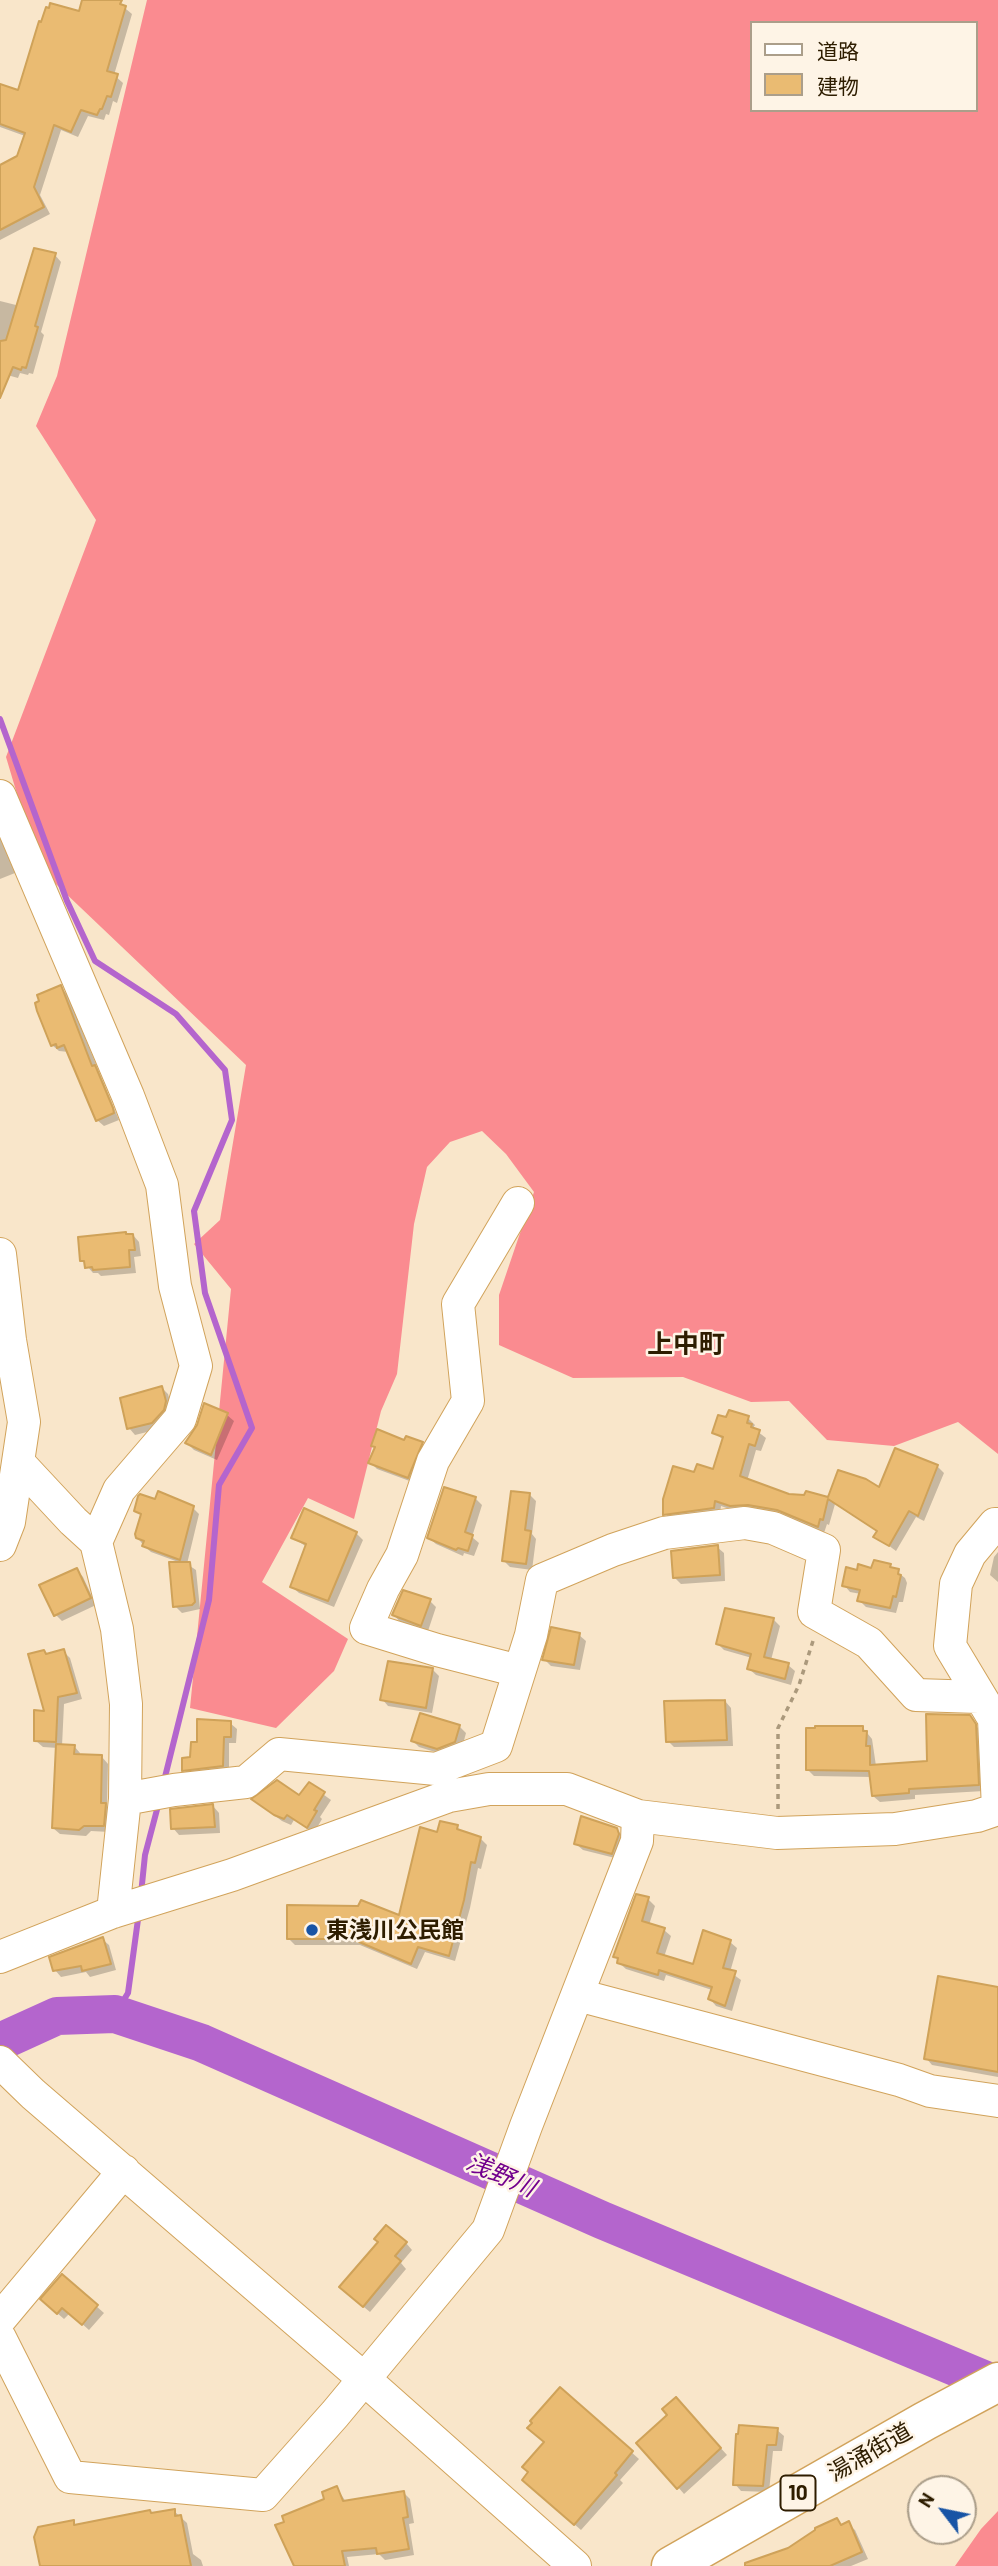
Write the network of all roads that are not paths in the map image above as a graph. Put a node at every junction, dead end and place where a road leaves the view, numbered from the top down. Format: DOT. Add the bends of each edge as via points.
graph roads {
  1 [pos="0,796"];
  2 [pos="518,1203"];
  3 [pos="0,1254"];
  4 [pos="18,1462"];
  5 [pos="998,1524"];
  6 [pos="96,1542"];
  7 [pos="0,1545"];
  8 [pos="519,1671"];
  9 [pos="979,1697"];
  10 [pos="131,1798"];
  11 [pos="998,1809"];
  12 [pos="638,1816"];
  13 [pos="120,1910"];
  14 [pos="0,1957"];
  15 [pos="578,1995"];
  16 [pos="0,2062"];
  17 [pos="998,2101"];
  18 [pos="124,2171"];
  19 [pos="0,2319"];
  20 [pos="0,2337"];
  21 [pos="363,2378"];
  22 [pos="998,2382"];
  23 [pos="575,2566"];
  24 [pos="671,2566"];
  1 -- 6 [label="street" via="162,1185 175,1286 196,1366 180,1419 119,1490"];
  2 -- 8 [label="street" via="458,1304 468,1401 433,1461 402,1555 366,1628"];
  3 -- 4 [label="street" via="24,1422"];
  4 -- 6 [label="street"];
  4 -- 7 [label="street" via="9,1522"];
  5 -- 9 [label="street" via="970,1554 956,1584 950,1646"];
  6 -- 10 [label="street" via="117,1629"];
  8 -- 9 [label="street" via="542,1580 664,1533 745,1523 773,1528 824,1550 814,1612 869,1643 916,1695"];
  8 -- 10 [label="street" via="496,1746 436,1769 279,1754 246,1782"];
  9 -- 11 [label="street" via="994,1719"];
  10 -- 13 [label="street"];
  11 -- 12 [label="street" via="895,1829 777,1833"];
  12 -- 13 [label="street" via="567,1789 516,1788 449,1796 232,1875"];
  12 -- 15 [label="street" via="637,1841"];
  13 -- 14 [label="street"];
  15 -- 17 [label="street" via="930,2091"];
  15 -- 21 [label="street" via="488,2230"];
  16 -- 18 [label="street"];
  18 -- 19 [label="street"];
  18 -- 21 [label="street"];
  20 -- 21 [label="street" via="70,2477 263,2495"];
  21 -- 23 [label="street"];
  22 -- 24 [label="main road, 湯涌街道 / 10"];
}
